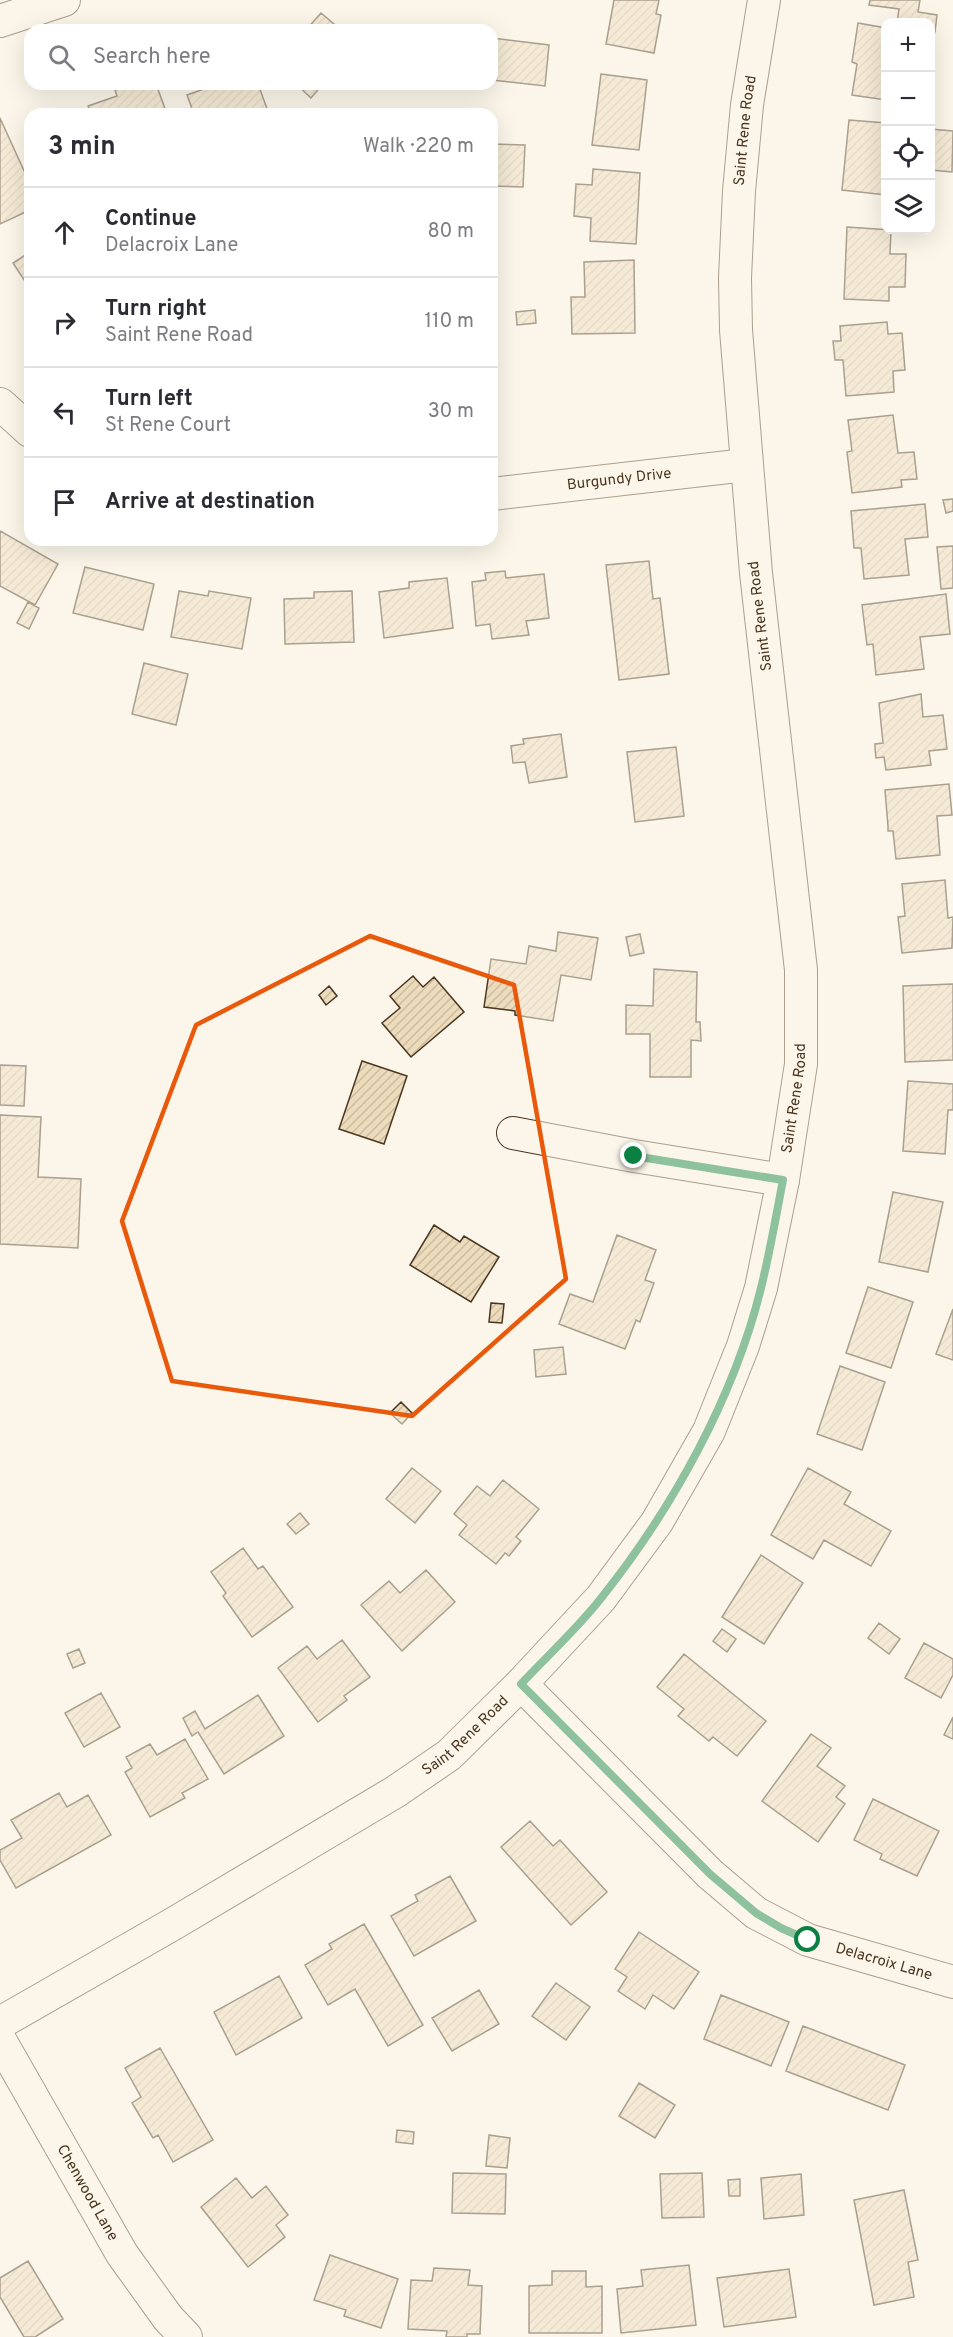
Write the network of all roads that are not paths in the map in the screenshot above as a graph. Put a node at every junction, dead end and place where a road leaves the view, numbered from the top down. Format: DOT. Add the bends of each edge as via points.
graph roads {
  1 [pos="64,0"];
  2 [pos="764,0"];
  3 [pos="0,21"];
  4 [pos="0,404"];
  5 [pos="24,426"];
  6 [pos="746,465"];
  7 [pos="498,493"];
  8 [pos="513,1132"];
  9 [pos="783,1180"];
  10 [pos="521,1684"];
  11 [pos="953,1982"];
  12 [pos="0,2023"];
  13 [pos="0,2040"];
  14 [pos="186,2337"];
  1 -- 3 [label="street"];
  2 -- 6 [label="street, Saint Rene Road" via="747,105 735,278"];
  4 -- 5 [label="street"];
  6 -- 7 [label="street, Burgundy Drive"];
  6 -- 9 [label="street, Saint Rene Road" via="801,970 801,1064"];
  8 -- 9 [label="street"];
  9 -- 10 [label="street, Saint Rene Road" via="761,1288 709,1431 657,1522 601,1598"];
  10 -- 11 [label="street, Delacroix Lane" via="710,1874 756,1913 808,1940"];
  10 -- 12 [label="street, Saint Rene Road" via="449,1755 395,1792"];
  13 -- 14 [label="street, Chenwood Lane" via="122,2254"];
}
